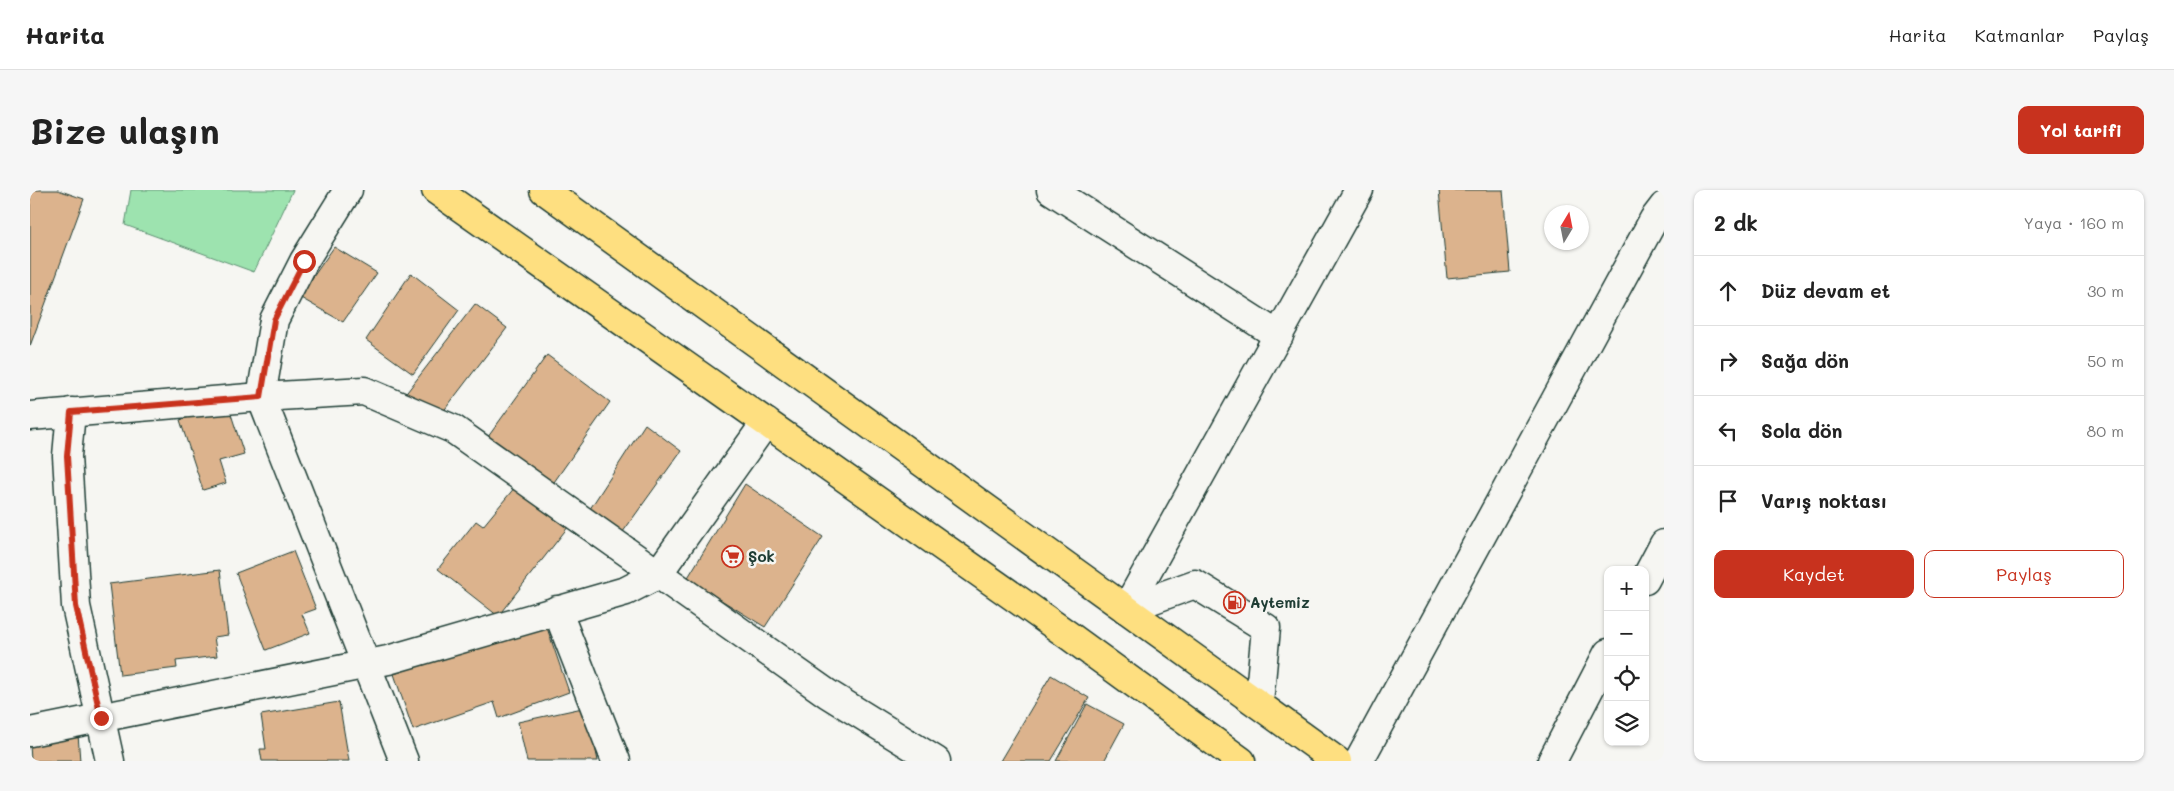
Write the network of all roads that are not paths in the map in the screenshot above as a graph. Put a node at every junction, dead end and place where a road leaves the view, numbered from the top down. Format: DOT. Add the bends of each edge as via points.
graph roads {
  1 [pos="348,190"];
  2 [pos="436,190"];
  3 [pos="544,190"];
  4 [pos="1051,190"];
  5 [pos="1359,190"];
  6 [pos="1664,206"];
  7 [pos="1279,336"];
  8 [pos="261,397"];
  9 [pos="71,412"];
  10 [pos="30,416"];
  11 [pos="766,422"];
  12 [pos="1664,544"];
  13 [pos="1649,572"];
  14 [pos="657,575"];
  15 [pos="1126,609"];
  16 [pos="557,610"];
  17 [pos="1606,656"];
  18 [pos="365,665"];
  19 [pos="1259,703"];
  20 [pos="101,718"];
  21 [pos="30,732"];
  22 [pos="110,761"];
  23 [pos="404,761"];
  24 [pos="616,761"];
  25 [pos="936,761"];
  26 [pos="1241,761"];
  27 [pos="1338,761"];
  28 [pos="1359,761"];
  29 [pos="1552,761"];
  1 -- 8 [label="street" via="304,261 274,320"];
  2 -- 11 [label="highway"];
  3 -- 15 [label="highway"];
  4 -- 7 [label="street"];
  5 -- 7 [label="street"];
  6 -- 28 [label="street" via="1654,219"];
  7 -- 15 [label="street"];
  8 -- 9 [label="street"];
  8 -- 14 [label="street" via="364,391 453,429"];
  8 -- 18 [label="street"];
  9 -- 10 [label="street"];
  9 -- 20 [label="street" via="67,456 76,606"];
  11 -- 14 [label="street"];
  11 -- 26 [label="highway"];
  12 -- 13 [label="street"];
  14 -- 16 [label="street" via="626,590"];
  14 -- 25 [label="street" via="828,694"];
  15 -- 19 [label="highway"];
  15 -- 19 [label="street" via="1194,584 1266,628"];
  16 -- 18 [label="street"];
  16 -- 24 [label="street"];
  17 -- 29 [label="street"];
  18 -- 20 [label="street"];
  18 -- 23 [label="street"];
  19 -- 27 [label="highway"];
  20 -- 21 [label="street"];
  20 -- 22 [label="street"];
}
